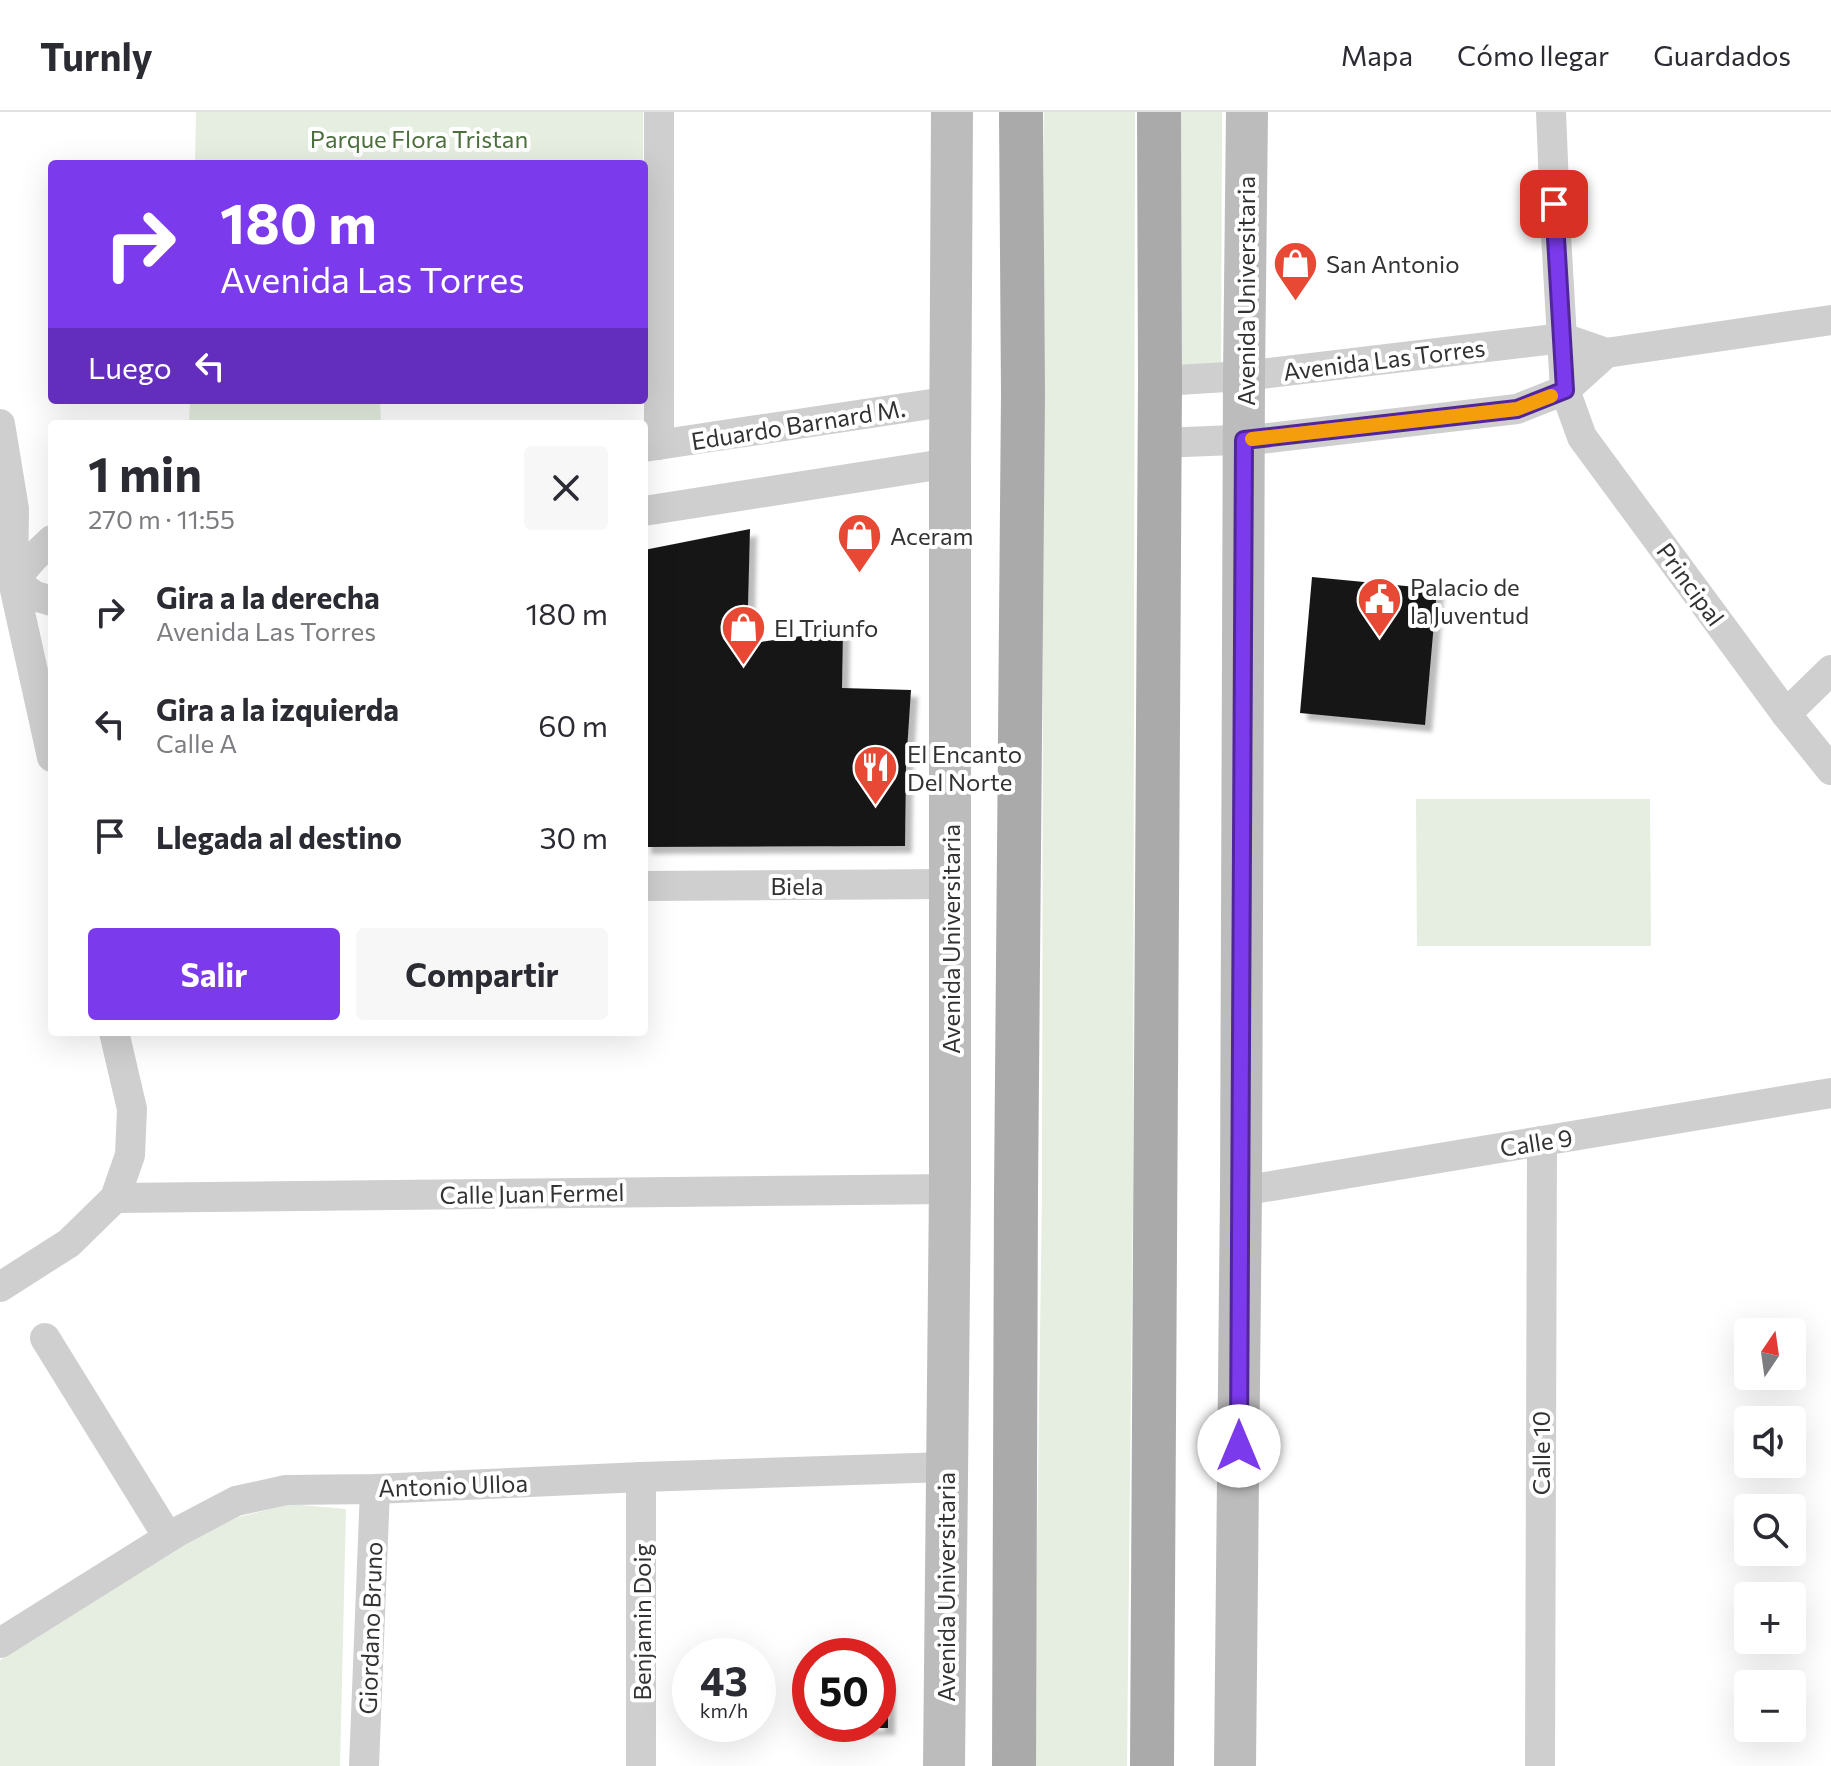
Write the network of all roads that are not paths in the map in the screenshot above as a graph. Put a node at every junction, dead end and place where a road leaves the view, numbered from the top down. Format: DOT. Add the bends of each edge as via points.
graph roads {
  1 [pos="659,112"];
  2 [pos="952,112"];
  3 [pos="1021,112"];
  4 [pos="1159,112"];
  5 [pos="1247,112"];
  6 [pos="1551,112"];
  7 [pos="1831,320"];
  8 [pos="1563,338"];
  9 [pos="1606,353"];
  10 [pos="1244,376"];
  11 [pos="1160,381"];
  12 [pos="1565,390"];
  13 [pos="951,401"];
  14 [pos="0,424"];
  15 [pos="1244,440"];
  16 [pos="1159,443"];
  17 [pos="651,446"];
  18 [pos="950,463"];
  19 [pos="648,510"];
  20 [pos="48,544"];
  21 [pos="13,581"];
  22 [pos="48,600"];
  23 [pos="1831,670"];
  24 [pos="1786,714"];
  25 [pos="48,739"];
  26 [pos="1831,770"];
  27 [pos="950,884"];
  28 [pos="648,886"];
  29 [pos="115,1036"];
  30 [pos="1831,1093"];
  31 [pos="1542,1141"];
  32 [pos="950,1189"];
  33 [pos="1241,1191"];
  34 [pos="115,1198"];
  35 [pos="0,1287"];
  36 [pos="45,1338"];
  37 [pos="946,1467"];
  38 [pos="641,1477"];
  39 [pos="375,1489"];
  40 [pos="168,1537"];
  41 [pos="0,1643"];
  42 [pos="364,1766"];
  43 [pos="641,1766"];
  44 [pos="944,1766"];
  45 [pos="1014,1766"];
  46 [pos="1152,1766"];
  47 [pos="1235,1766"];
  48 [pos="1540,1766"];
  1 -- 17 [label="street"];
  2 -- 13 [label="main road, Avenida Universitaria"];
  3 -- 45 [label="main road"];
  4 -- 11 [label="main road"];
  5 -- 10 [label="main road, Avenida Universitaria"];
  6 -- 8 [label="street, Principal"];
  7 -- 9 [label="street, Avenida Las Torres"];
  8 -- 9 [label="street, Avenida Las Torres"];
  8 -- 10 [label="street, Avenida Las Torres"];
  8 -- 12 [label="street, Principal"];
  9 -- 12 [label="street"];
  10 -- 11 [label="street, Avenida Las Torres"];
  10 -- 15 [label="main road, Avenida Universitaria"];
  11 -- 16 [label="main road"];
  12 -- 15 [label="street" via="1517,409"];
  12 -- 24 [label="street, Principal" via="1582,437"];
  13 -- 17 [label="street, Eduardo Barnard M."];
  13 -- 18 [label="main road, Avenida Universitaria"];
  14 -- 21 [label="street" via="14,509"];
  15 -- 16 [label="street"];
  15 -- 33 [label="main road, Avenida Universitaria"];
  16 -- 46 [label="main road"];
  18 -- 19 [label="street"];
  18 -- 27 [label="main road, Avenida Universitaria"];
  20 -- 21 [label="street"];
  21 -- 22 [label="street"];
  21 -- 25 [label="street"];
  23 -- 24 [label="street"];
  24 -- 26 [label="street, Principal"];
  27 -- 28 [label="street, Biela"];
  27 -- 32 [label="main road, Avenida Universitaria"];
  29 -- 34 [label="street" via="132,1109 130,1155"];
  30 -- 31 [label="street, Calle 9"];
  31 -- 33 [label="street, Calle 9"];
  31 -- 48 [label="street, Calle 10"];
  32 -- 34 [label="street, Calle Juan Fermel"];
  32 -- 37 [label="main road, Avenida Universitaria"];
  33 -- 47 [label="main road, Avenida Universitaria"];
  34 -- 35 [label="street" via="69,1243"];
  36 -- 40 [label="street"];
  37 -- 38 [label="street, Antonio Ulloa"];
  37 -- 44 [label="main road, Avenida Universitaria"];
  38 -- 39 [label="street, Antonio Ulloa"];
  38 -- 43 [label="street, Benjamin Doig"];
  39 -- 40 [label="street, Antonio Ulloa" via="286,1490 236,1501"];
  39 -- 42 [label="street, Giordano Bruno"];
  40 -- 41 [label="street, Antonio Ulloa"];
}
